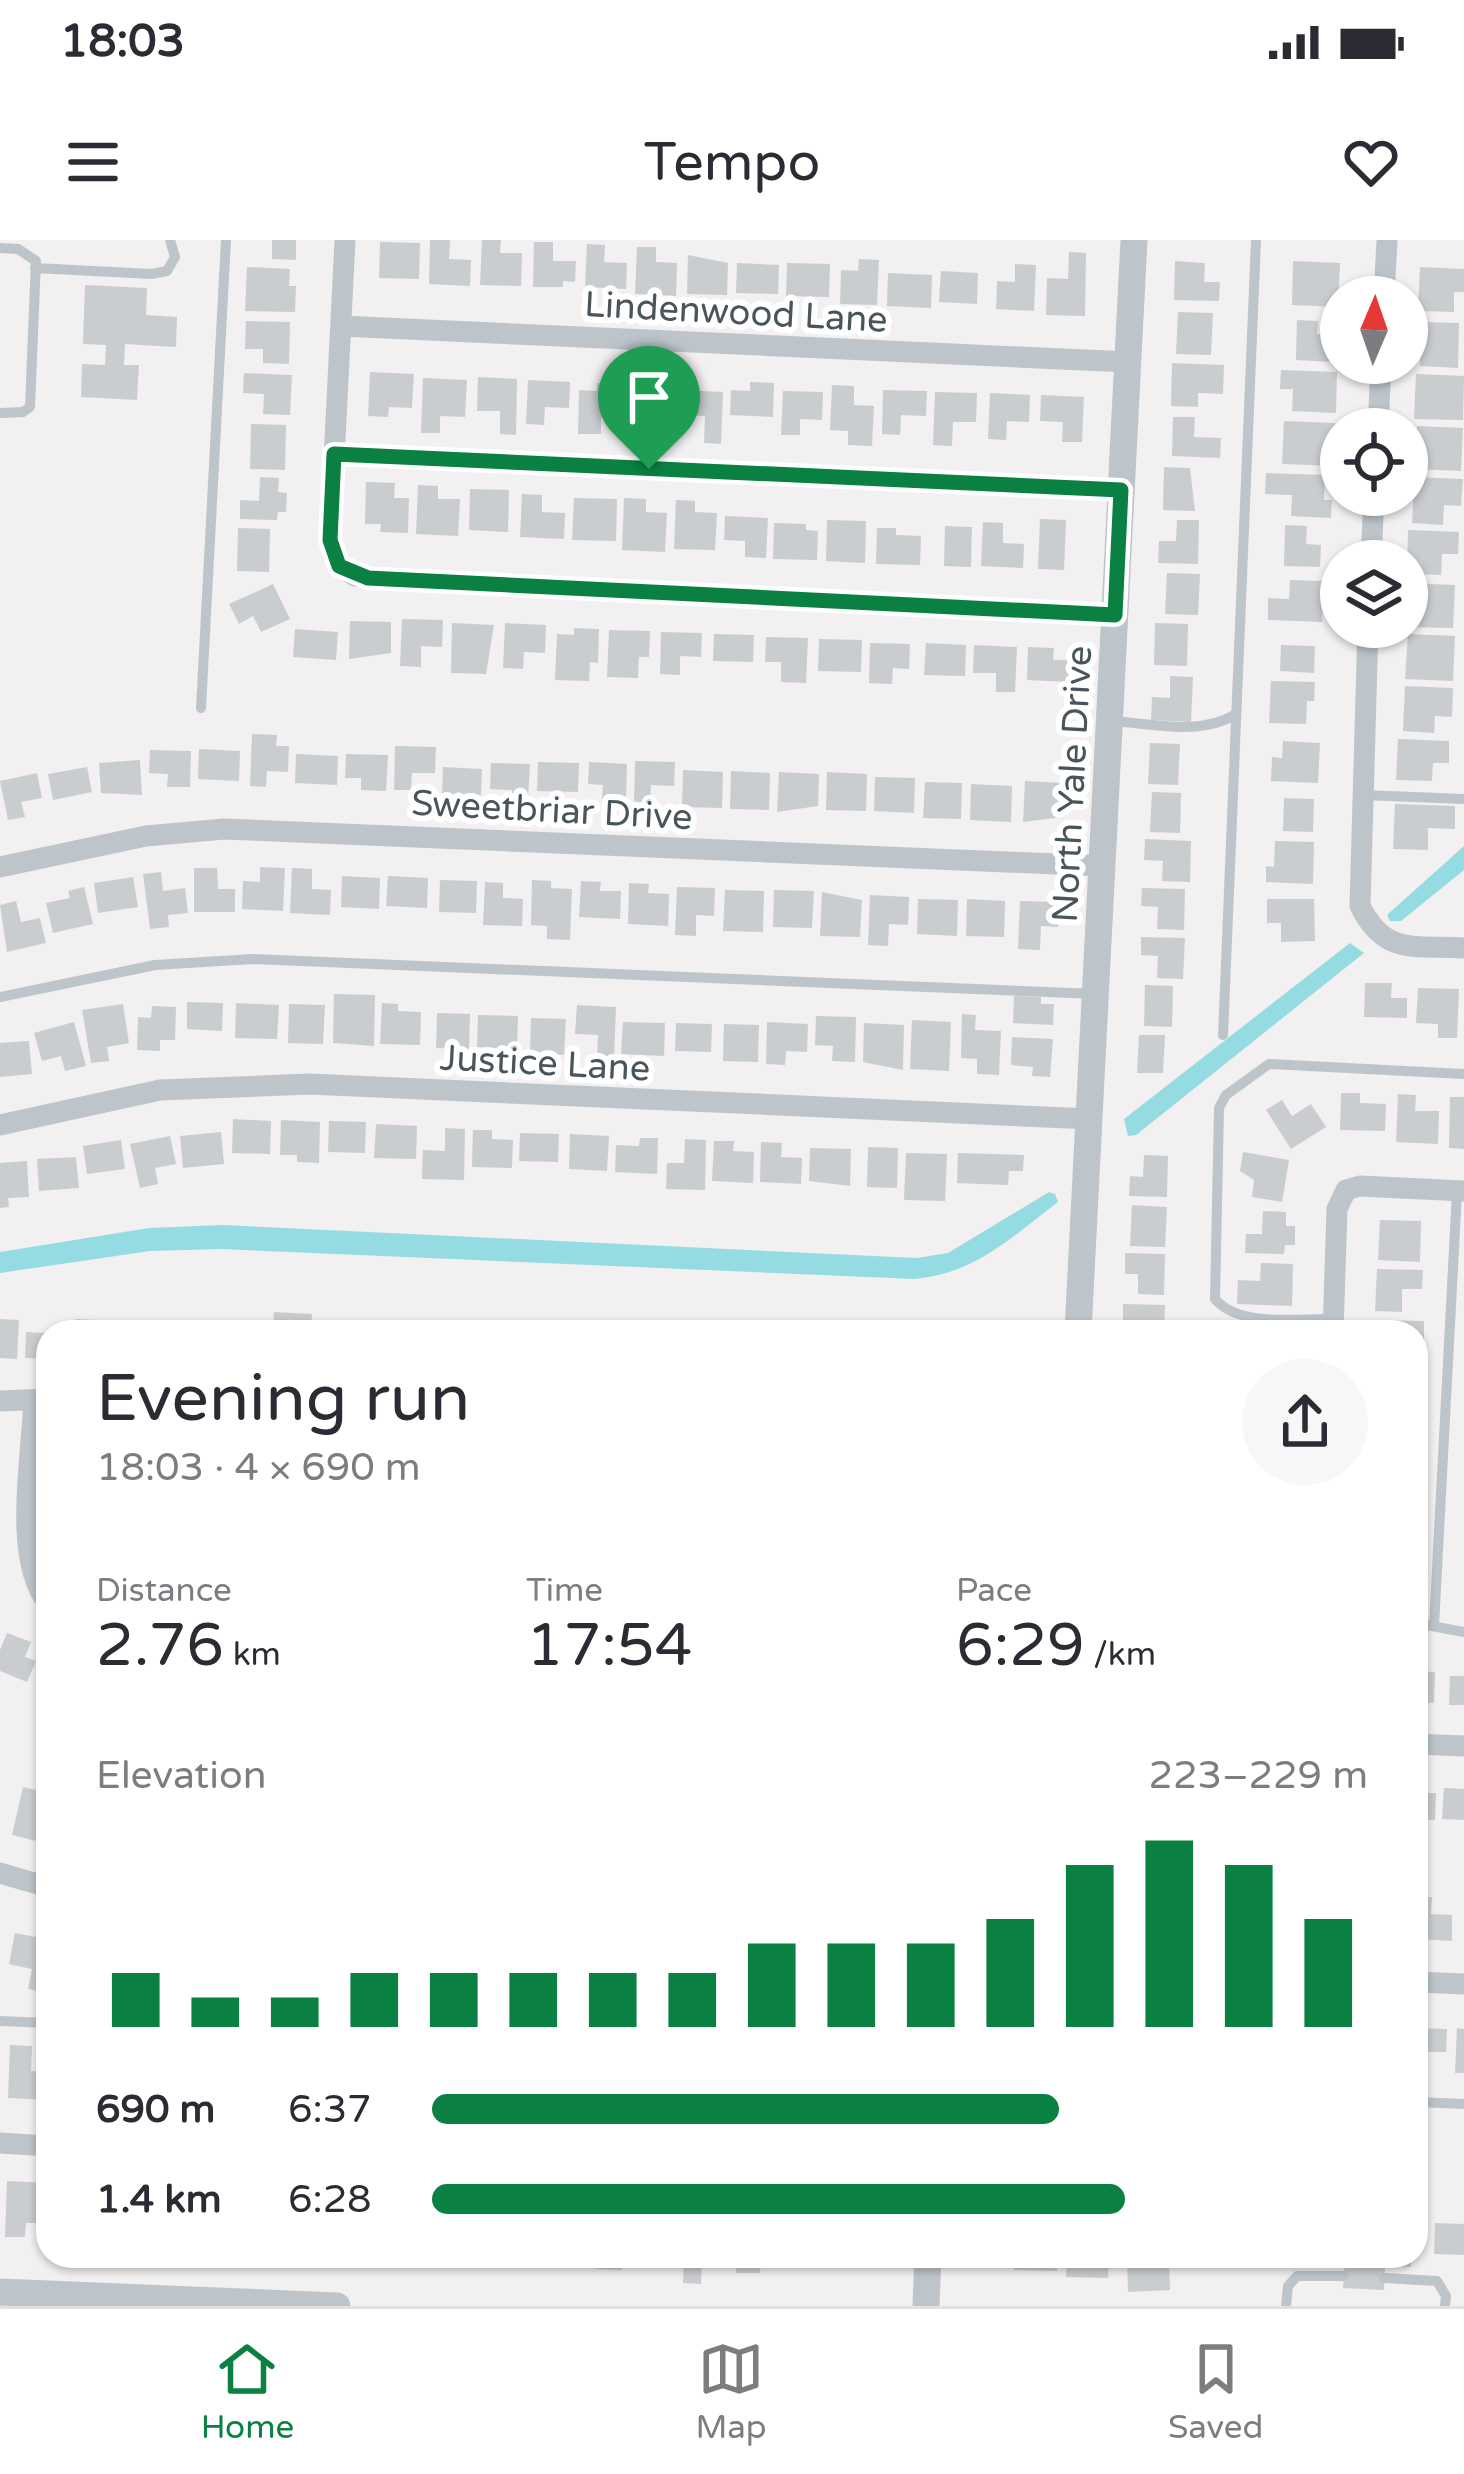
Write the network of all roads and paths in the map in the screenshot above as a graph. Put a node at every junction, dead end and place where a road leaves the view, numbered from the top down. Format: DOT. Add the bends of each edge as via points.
graph roads {
  1 [pos="170,240"];
  2 [pos="226,240"];
  3 [pos="345,240"];
  4 [pos="1134,240"];
  5 [pos="1256,240"];
  6 [pos="1387,240"];
  7 [pos="0,248"];
  8 [pos="35,268"];
  9 [pos="1385,276"];
  10 [pos="341,326"];
  11 [pos="1128,362"];
  12 [pos="0,413"];
  13 [pos="334,454"];
  14 [pos="1121,490"];
  15 [pos="1115,615"];
  16 [pos="1368,648"];
  17 [pos="201,708"];
  18 [pos="1236,714"];
  19 [pos="1110,721"];
  20 [pos="1364,795"];
  21 [pos="1464,799"];
  22 [pos="1103,866"];
  23 [pos="0,867"];
  24 [pos="1464,948"];
  25 [pos="1097,994"];
  26 [pos="0,998"];
  27 [pos="1222,1035"];
  28 [pos="1464,1074"];
  29 [pos="1091,1119"];
  30 [pos="0,1125"];
  31 [pos="1461,1191"];
  32 [pos="1079,1320"];
  33 [pos="1276,1320"];
  34 [pos="1333,1320"];
  35 [pos="36,1399"];
  36 [pos="0,1401"];
  37 [pos="36,1454"];
  38 [pos="36,1580"];
  39 [pos="1428,1625"];
  40 [pos="1434,1626"];
  41 [pos="1464,1632"];
  42 [pos="1428,1744"];
  43 [pos="1464,1746"];
  44 [pos="0,1873"];
  45 [pos="36,1884"];
  46 [pos="1428,1982"];
  47 [pos="1464,1984"];
  48 [pos="0,2021"];
  49 [pos="36,2022"];
  50 [pos="1428,2102"];
  51 [pos="1464,2104"];
  52 [pos="0,2144"];
  53 [pos="36,2146"];
  54 [pos="928,2268"];
  55 [pos="1344,2276"];
  56 [pos="1384,2278"];
  57 [pos="0,2292"];
  58 [pos="246,2304"];
  59 [pos="337,2306"];
  60 [pos="926,2306"];
  61 [pos="1286,2306"];
  62 [pos="1445,2306"];
  1 -- 8 [label="lane" via="175,257 167,271"];
  2 -- 17 [label="lane"];
  3 -- 10 [label="street"];
  4 -- 11 [label="street, North Yale Drive"];
  5 -- 18 [label="lane"];
  6 -- 9 [label="street"];
  7 -- 8 [label="lane" via="30,254"];
  8 -- 12 [label="lane" via="30,407"];
  10 -- 11 [label="street, Lindenwood Lane"];
  10 -- 13 [label="street"];
  11 -- 14 [label="street, North Yale Drive"];
  13 -- 14 [label="lane"];
  13 -- 15 [label="street" via="330,540 339,566 356,576"];
  14 -- 15 [label="street, North Yale Drive"];
  15 -- 19 [label="street, North Yale Drive"];
  16 -- 20 [label="street"];
  18 -- 19 [label="lane" via="1190,727"];
  18 -- 27 [label="lane"];
  19 -- 22 [label="street, North Yale Drive"];
  20 -- 21 [label="lane"];
  20 -- 24 [label="street" via="1360,906 1373,932 1391,944"];
  22 -- 23 [label="street, Sweetbriar Drive" via="224,829 146,836"];
  22 -- 25 [label="street, North Yale Drive"];
  25 -- 26 [label="lane" via="253,958 155,965"];
  25 -- 29 [label="street, North Yale Drive"];
  28 -- 33 [label="lane" via="1269,1064 1226,1095 1219,1108 1215,1299 1232,1314"];
  29 -- 30 [label="street, Justice Lane" via="309,1084 160,1090"];
  29 -- 32 [label="street, North Yale Drive"];
  31 -- 34 [label="street" via="1346,1190 1337,1209"];
  31 -- 40 [label="lane"];
  35 -- 36 [label="street"];
  37 -- 38 [label="street" via="28,1542"];
  39 -- 40 [label="lane"];
  40 -- 41 [label="lane"];
  42 -- 43 [label="street"];
  44 -- 45 [label="street"];
  46 -- 47 [label="street"];
  48 -- 49 [label="lane"];
  50 -- 51 [label="lane"];
  52 -- 53 [label="street"];
  54 -- 60 [label="street"];
  55 -- 61 [label="lane" via="1297,2276"];
  56 -- 62 [label="lane" via="1436,2281"];
  57 -- 58 [label="street"];
  58 -- 59 [label="street"];
}
